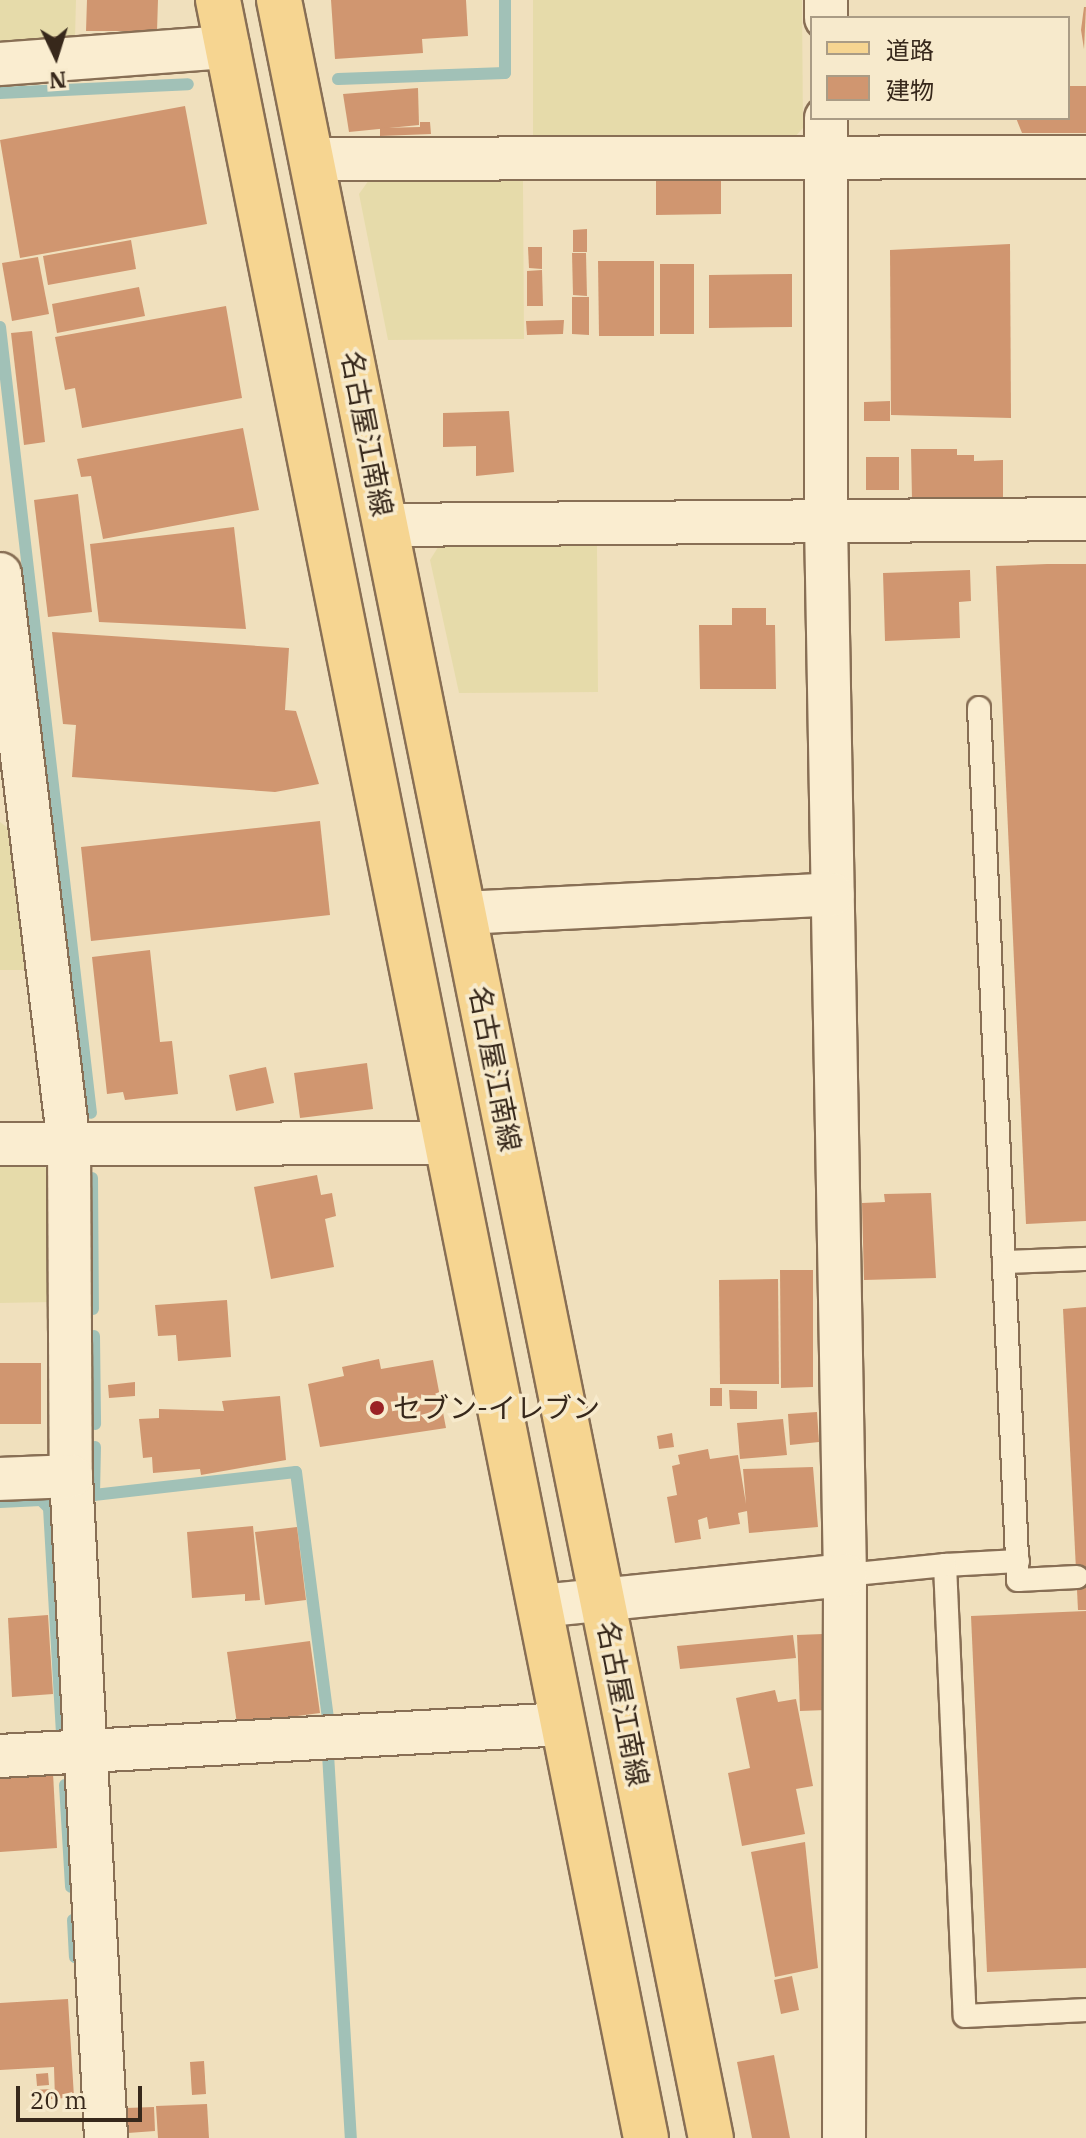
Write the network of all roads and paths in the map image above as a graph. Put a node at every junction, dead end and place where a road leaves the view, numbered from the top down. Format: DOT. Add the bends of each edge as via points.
graph roads {
  1 [pos="218,0"];
  2 [pos="279,0"];
  3 [pos="228,47"];
  4 [pos="0,64"];
  5 [pos="826,138"];
  6 [pos="1086,157"];
  7 [pos="312,159"];
  8 [pos="1086,519"];
  9 [pos="826,521"];
  10 [pos="385,525"];
  11 [pos="0,574"];
  12 [pos="979,708"];
  13 [pos="14,804"];
  14 [pos="833,894"];
  15 [pos="464,913"];
  16 [pos="447,1143"];
  17 [pos="0,1144"];
  18 [pos="69,1145"];
  19 [pos="1086,1259"];
  20 [pos="1004,1262"];
  21 [pos="71,1476"];
  22 [pos="0,1479"];
  23 [pos="1018,1561"];
  24 [pos="945,1565"];
  25 [pos="845,1575"];
  26 [pos="1077,1577"];
  27 [pos="602,1599"];
  28 [pos="540,1606"];
  29 [pos="563,1724"];
  30 [pos="82,1751"];
  31 [pos="0,1756"];
  32 [pos="1086,2010"];
  33 [pos="106,2138"];
  34 [pos="646,2138"];
  35 [pos="711,2138"];
  36 [pos="844,2138"];
  1 -- 3 [label="main road"];
  2 -- 7 [label="main road, 名古屋江南線"];
  3 -- 4 [label="street"];
  3 -- 16 [label="main road"];
  5 -- 6 [label="street"];
  5 -- 7 [label="street"];
  5 -- 9 [label="street"];
  7 -- 10 [label="main road, 名古屋江南線"];
  8 -- 9 [label="street"];
  9 -- 10 [label="street"];
  9 -- 14 [label="street"];
  10 -- 15 [label="main road, 名古屋江南線"];
  11 -- 13 [label="street"];
  12 -- 20 [label="lane"];
  13 -- 18 [label="street"];
  14 -- 15 [label="street"];
  14 -- 25 [label="street"];
  15 -- 27 [label="main road, 名古屋江南線"];
  16 -- 18 [label="street"];
  16 -- 28 [label="main road"];
  17 -- 18 [label="street"];
  18 -- 21 [label="street"];
  19 -- 20 [label="lane"];
  20 -- 23 [label="lane"];
  21 -- 22 [label="street"];
  21 -- 30 [label="street"];
  23 -- 24 [label="lane"];
  23 -- 26 [label="lane" via="1018,1580"];
  24 -- 25 [label="lane"];
  24 -- 32 [label="lane" via="965,2016"];
  25 -- 27 [label="street"];
  25 -- 36 [label="street"];
  27 -- 28 [label="street"];
  27 -- 35 [label="main road, 名古屋江南線"];
  28 -- 29 [label="main road"];
  29 -- 30 [label="street"];
  29 -- 34 [label="main road"];
  30 -- 31 [label="street"];
  30 -- 33 [label="street"];
}
